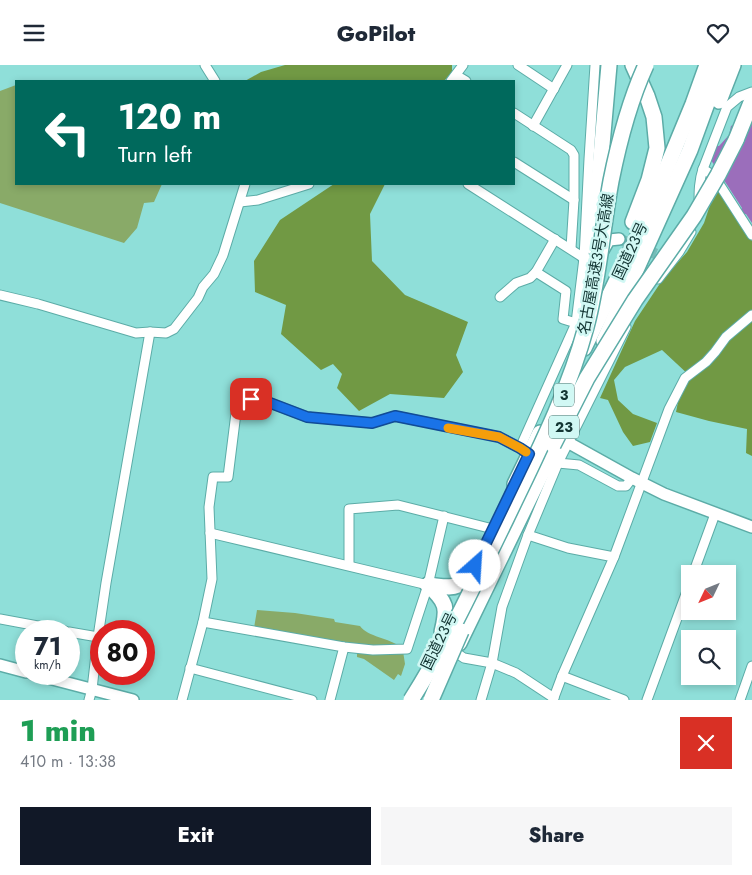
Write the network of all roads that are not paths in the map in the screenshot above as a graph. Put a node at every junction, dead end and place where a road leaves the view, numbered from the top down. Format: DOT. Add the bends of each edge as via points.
graph roads {
  1 [pos="205,65"];
  2 [pos="463,65"];
  3 [pos="518,65"];
  4 [pos="567,65"];
  5 [pos="595,65"];
  6 [pos="603,65"];
  7 [pos="609,65"];
  8 [pos="633,65"];
  9 [pos="646,65"];
  10 [pos="706,65"];
  11 [pos="721,65"];
  12 [pos="733,65"];
  13 [pos="454,78"];
  14 [pos="214,80"];
  15 [pos="604,86"];
  16 [pos="554,89"];
  17 [pos="752,92"];
  18 [pos="752,100"];
  19 [pos="752,109"];
  20 [pos="515,114"];
  21 [pos="533,126"];
  22 [pos="736,140"];
  23 [pos="690,150"];
  24 [pos="515,163"];
  25 [pos="703,169"];
  26 [pos="245,185"];
  27 [pos="306,185"];
  28 [pos="470,185"];
  29 [pos="574,200"];
  30 [pos="240,202"];
  31 [pos="752,235"];
  32 [pos="556,239"];
  33 [pos="619,239"];
  34 [pos="571,248"];
  35 [pos="656,254"];
  36 [pos="584,258"];
  37 [pos="671,263"];
  38 [pos="536,272"];
  39 [pos="0,295"];
  40 [pos="500,297"];
  41 [pos="752,315"];
  42 [pos="576,323"];
  43 [pos="150,332"];
  44 [pos="586,338"];
  45 [pos="569,443"];
  46 [pos="525,451"];
  47 [pos="558,463"];
  48 [pos="637,480"];
  49 [pos="715,514"];
  50 [pos="444,516"];
  51 [pos="752,527"];
  52 [pos="493,529"];
  53 [pos="210,533"];
  54 [pos="528,535"];
  55 [pos="614,557"];
  56 [pos="349,565"];
  57 [pos="696,565"];
  58 [pos="475,566"];
  59 [pos="428,585"];
  60 [pos="681,607"];
  61 [pos="0,619"];
  62 [pos="101,620"];
  63 [pos="15,622"];
  64 [pos="203,622"];
  65 [pos="442,633"];
  66 [pos="344,647"];
  67 [pos="455,652"];
  68 [pos="492,663"];
  69 [pos="0,665"];
  70 [pos="752,666"];
  71 [pos="190,668"];
  72 [pos="15,669"];
  73 [pos="562,676"];
  74 [pos="64,685"];
  75 [pos="90,694"];
  76 [pos="553,699"];
  77 [pos="133,700"];
  78 [pos="182,700"];
  79 [pos="312,700"];
  80 [pos="330,700"];
  81 [pos="411,700"];
  82 [pos="430,700"];
  83 [pos="481,700"];
  84 [pos="624,700"];
  85 [pos="647,700"];
  86 [pos="740,700"];
  1 -- 14 [label="street"];
  2 -- 13 [label="street"];
  3 -- 16 [label="street"];
  4 -- 16 [label="street"];
  5 -- 36 [label="street"];
  6 -- 15 [label="highway"];
  7 -- 15 [label="highway"];
  8 -- 44 [label="highway" via="654,117 657,148 649,180"];
  9 -- 44 [label="highway, 名古屋高速3号大高線 / 3, bridge" via="621,134"];
  10 -- 44 [label="highway, 国道23号 / 23" via="640,232"];
  11 -- 23 [label="highway, 国道23号 / 23"];
  12 -- 23 [label="highway" via="706,133"];
  15 -- 44 [label="highway, bridge" via="593,247 582,319"];
  16 -- 21 [label="street"];
  17 -- 25 [label="street" via="727,107"];
  18 -- 22 [label="highway, 名古屋高速3号大高線 / 3"];
  19 -- 22 [label="highway"];
  20 -- 21 [label="street"];
  21 -- 29 [label="street" via="574,155"];
  22 -- 82 [label="highway, 名古屋高速3号大高線 / 3, bridge" via="694,216 635,300 568,412"];
  23 -- 67 [label="highway, 国道23号 / 23" via="571,412"];
  24 -- 29 [label="street"];
  25 -- 31 [label="street" via="714,176"];
  25 -- 37 [label="street" via="699,186 699,216"];
  26 -- 30 [label="street"];
  27 -- 30 [label="street" via="258,200"];
  28 -- 32 [label="street"];
  29 -- 34 [label="street"];
  30 -- 43 [label="street" via="223,255 198,298 174,329 166,333"];
  32 -- 34 [label="street"];
  32 -- 38 [label="street"];
  33 -- 36 [label="street" via="609,239 595,265"];
  34 -- 36 [label="street"];
  35 -- 37 [label="street"];
  36 -- 42 [label="street"];
  37 -- 45 [label="street" via="637,308"];
  38 -- 40 [label="street"];
  38 -- 42 [label="street" via="566,291 563,319"];
  39 -- 43 [label="street" via="136,333"];
  41 -- 48 [label="street" via="726,337 706,362 685,378"];
  42 -- 46 [label="street"];
  43 -- 62 [label="street"];
  44 -- 46 [label="highway, 国道23号 / 23"];
  44 -- 81 [label="highway, 名古屋高速3号大高線 / 3, bridge" via="540,448 456,621"];
  45 -- 47 [label="street"];
  45 -- 48 [label="street"];
  46 -- 52 [label="highway, 国道23号 / 23"];
  46 -- 53 [label="street" via="499,437 395,416 372,423 307,417 265,401 238,397 228,477 213,477"];
  47 -- 48 [label="street" via="579,465 618,486"];
  47 -- 54 [label="street"];
  48 -- 49 [label="street"];
  48 -- 55 [label="street"];
  49 -- 51 [label="street"];
  49 -- 57 [label="street"];
  50 -- 52 [label="street"];
  50 -- 56 [label="street" via="398,505 349,509"];
  50 -- 59 [label="street"];
  52 -- 58 [label="highway, 国道23号 / 23"];
  53 -- 56 [label="street"];
  53 -- 64 [label="street" via="212,579"];
  54 -- 55 [label="street" via="568,548"];
  54 -- 68 [label="street" via="502,607"];
  55 -- 73 [label="street"];
  56 -- 59 [label="street"];
  58 -- 59 [label="highway" via="465,582 456,587"];
  58 -- 65 [label="highway, 国道23号 / 23"];
  59 -- 65 [label="highway" via="444,602 446,615"];
  59 -- 66 [label="street" via="407,649"];
  60 -- 85 [label="street"];
  61 -- 63 [label="street"];
  64 -- 66 [label="street"];
  64 -- 71 [label="street"];
  65 -- 81 [label="highway, 国道23号 / 23"];
  66 -- 80 [label="street"];
  67 -- 68 [label="street" via="464,658"];
  67 -- 82 [label="highway, 国道23号 / 23"];
  68 -- 76 [label="street" via="516,673"];
  68 -- 83 [label="street"];
  69 -- 72 [label="street"];
  70 -- 86 [label="street"];
  71 -- 78 [label="street"];
  71 -- 79 [label="street"];
  73 -- 76 [label="street"];
  73 -- 84 [label="street"];
  74 -- 75 [label="street"];
  75 -- 77 [label="street"];
}
